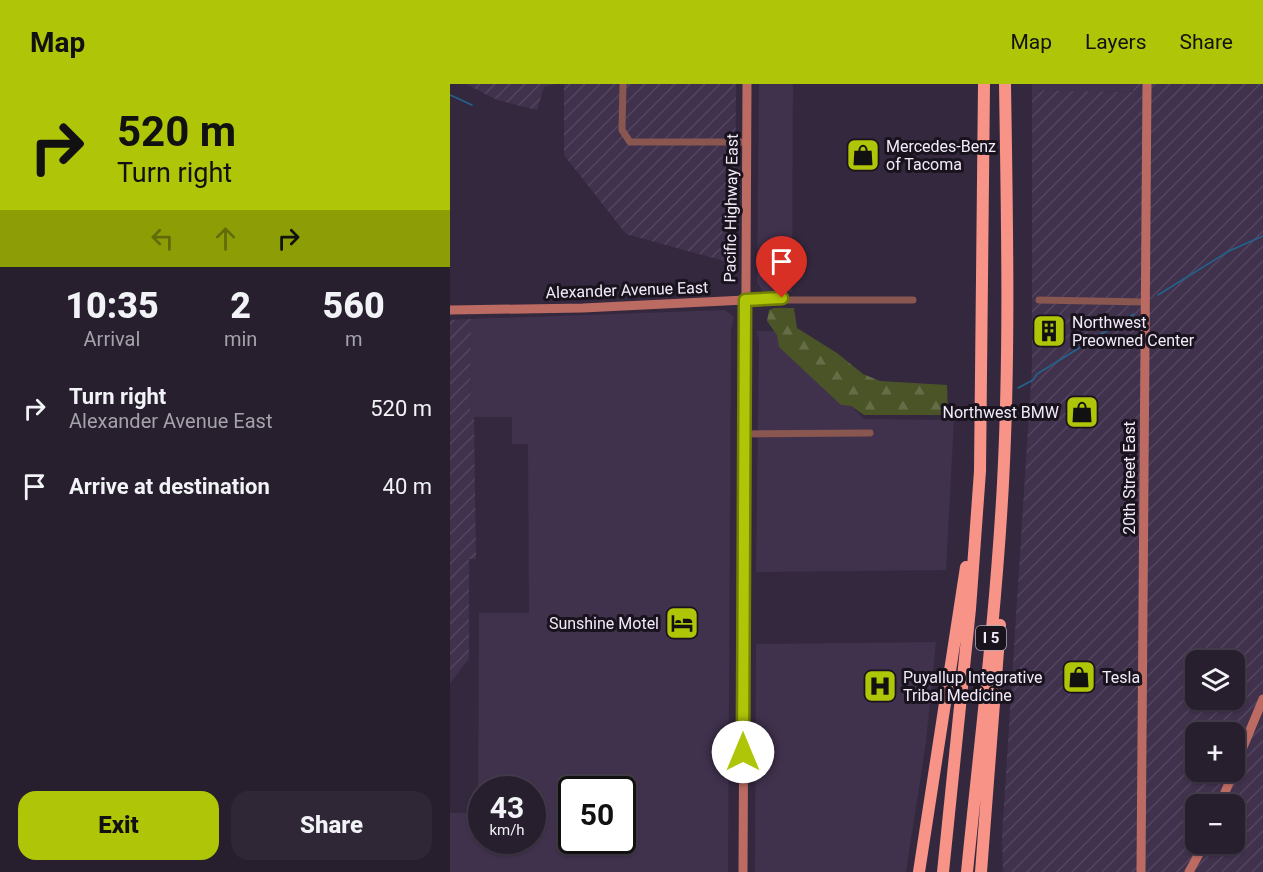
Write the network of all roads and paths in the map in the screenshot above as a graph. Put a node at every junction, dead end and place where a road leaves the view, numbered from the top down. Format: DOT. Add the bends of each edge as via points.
graph roads {
  1 [pos="623,84"];
  2 [pos="747,84"];
  3 [pos="1005,84"];
  4 [pos="1147,84"];
  5 [pos="984,85"];
  6 [pos="747,142"];
  7 [pos="745,300"];
  8 [pos="913,300"];
  9 [pos="1039,300"];
  10 [pos="1145,302"];
  11 [pos="450,310"];
  12 [pos="870,433"];
  13 [pos="744,434"];
  14 [pos="980,456"];
  15 [pos="998,563"];
  16 [pos="1263,699"];
  17 [pos="1245,743"];
  18 [pos="1199,854"];
  19 [pos="743,872"];
  20 [pos="919,872"];
  21 [pos="943,872"];
  22 [pos="967,872"];
  23 [pos="981,872"];
  24 [pos="1141,872"];
  25 [pos="1189,872"];
  1 -- 6 [label="street" via="622,130 626,139 634,143"];
  2 -- 6 [label="main road, Pacific Highway East"];
  3 -- 15 [label="highway, I 5" via="1006,402"];
  4 -- 10 [label="main road, 20th Street East"];
  5 -- 14 [label="highway, I 5"];
  6 -- 7 [label="main road, Pacific Highway East"];
  7 -- 8 [label="street, Alexander Avenue East"];
  7 -- 11 [label="main road, Alexander Avenue East"];
  7 -- 13 [label="main road, Pacific Highway East"];
  9 -- 10 [label="street"];
  10 -- 24 [label="main road, 20th Street East"];
  12 -- 13 [label="street"];
  13 -- 19 [label="main road, Pacific Highway East"];
  14 -- 20 [label="highway"];
  14 -- 21 [label="highway, I 5" via="970,609"];
  15 -- 22 [label="highway, I 5"];
  15 -- 23 [label="highway" via="999,665"];
  16 -- 17 [label="main road"];
  18 -- 25 [label="main road"];
}
